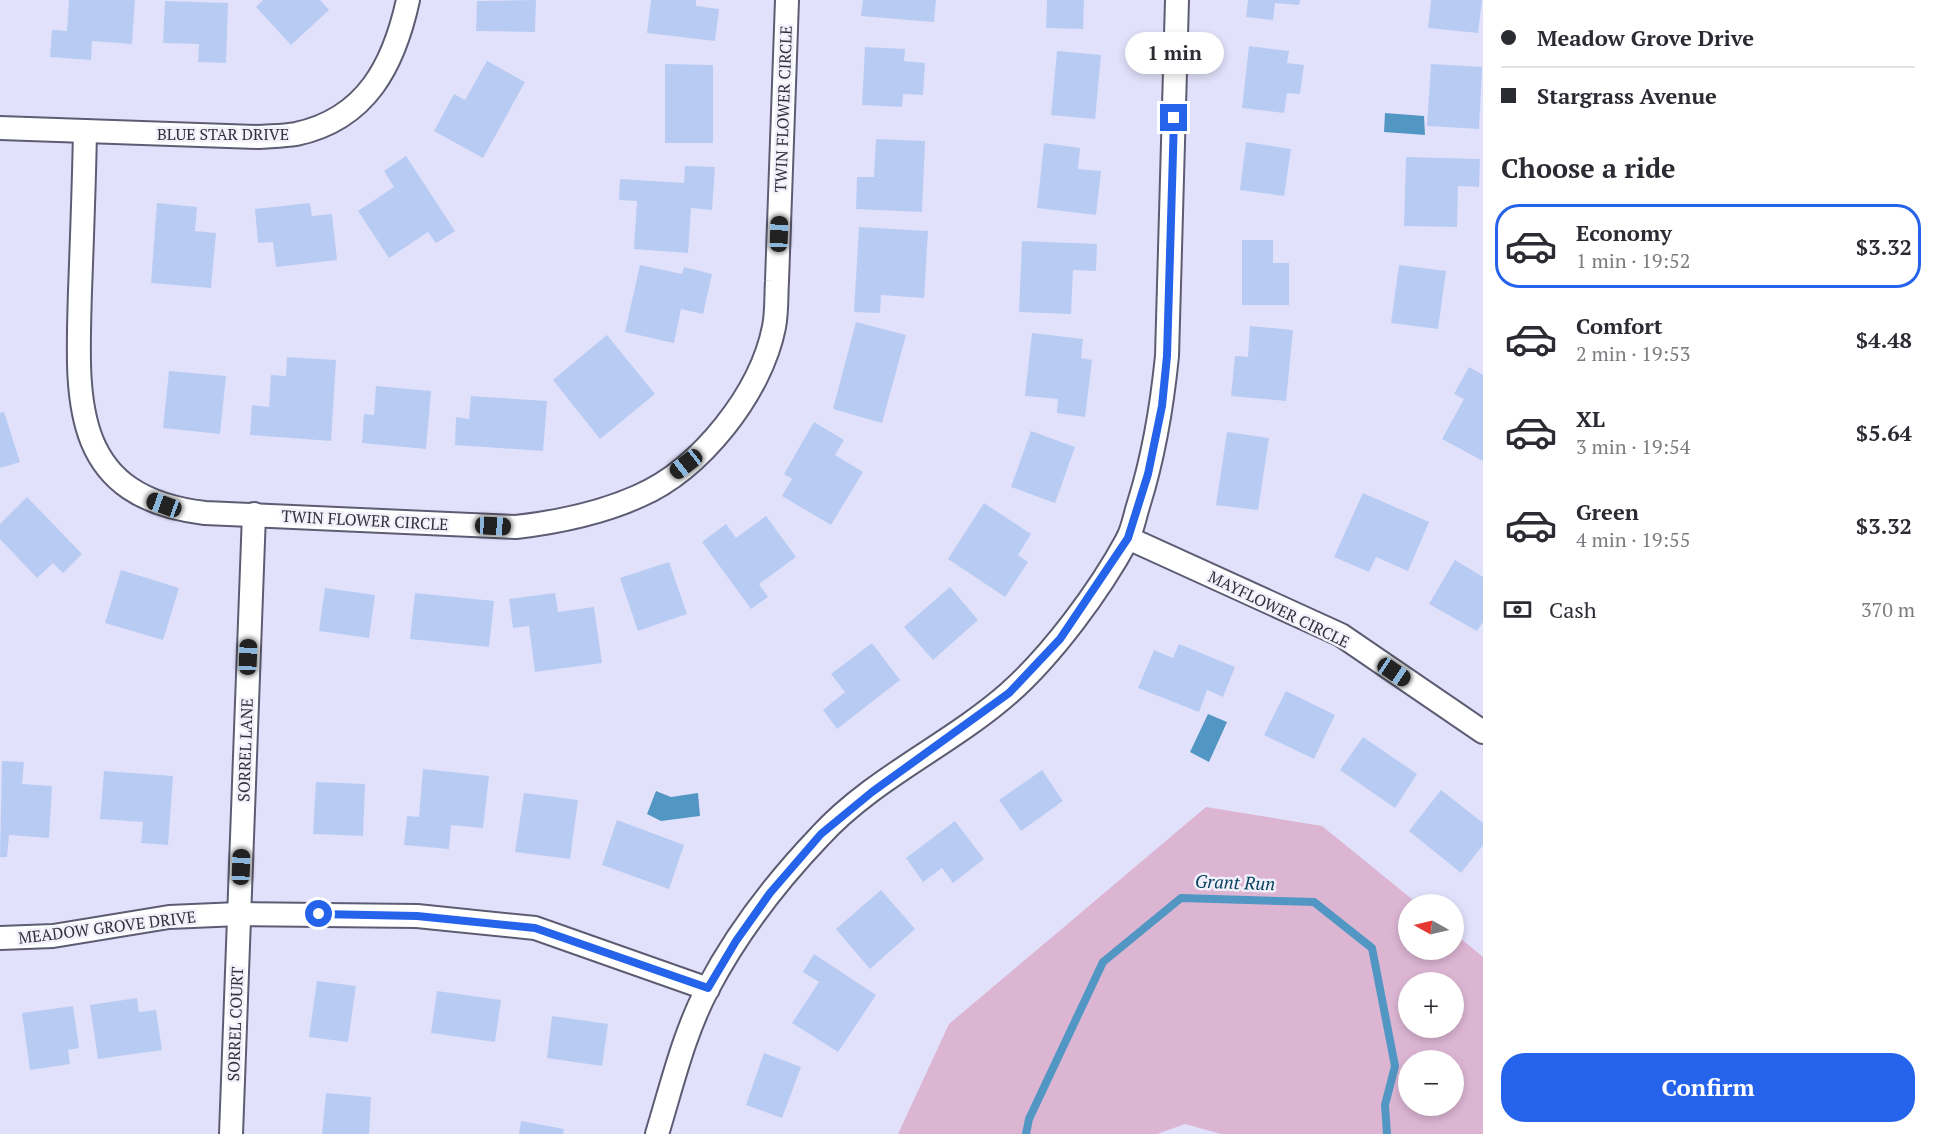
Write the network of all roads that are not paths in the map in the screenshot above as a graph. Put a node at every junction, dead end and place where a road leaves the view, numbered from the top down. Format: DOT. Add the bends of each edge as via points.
graph roads {
  1 [pos="408,0"];
  2 [pos="787,0"];
  3 [pos="1177,0"];
  4 [pos="0,128"];
  5 [pos="85,131"];
  6 [pos="254,514"];
  7 [pos="1128,538"];
  8 [pos="1483,732"];
  9 [pos="239,914"];
  10 [pos="0,939"];
  11 [pos="708,988"];
  12 [pos="231,1134"];
  13 [pos="657,1134"];
  1 -- 5 [label="street, BLUE STAR DRIVE" via="401,34 386,69 361,101 332,120 297,134 258,137"];
  2 -- 6 [label="street, TWIN FLOWER CIRCLE" via="774,326 766,357 749,393 702,452 642,495 563,522 516,527"];
  3 -- 7 [label="street" via="1167,356 1162,406 1148,474"];
  4 -- 5 [label="street, BLUE STAR DRIVE"];
  5 -- 6 [label="street, TWIN FLOWER CIRCLE" via="78,376 83,419 93,444 129,487 152,500 177,509"];
  6 -- 9 [label="street, SORREL LANE"];
  7 -- 8 [label="street, MAYFLOWER CIRCLE" via="1341,636"];
  7 -- 11 [label="street" via="1060,639 1009,693 821,834 770,893"];
  9 -- 10 [label="street, MEADOW GROVE DRIVE" via="169,917 52,936"];
  9 -- 11 [label="street, MEADOW GROVE DRIVE" via="417,916 535,928"];
  9 -- 12 [label="street, SORREL COURT"];
  11 -- 13 [label="street" via="675,1073"];
}
